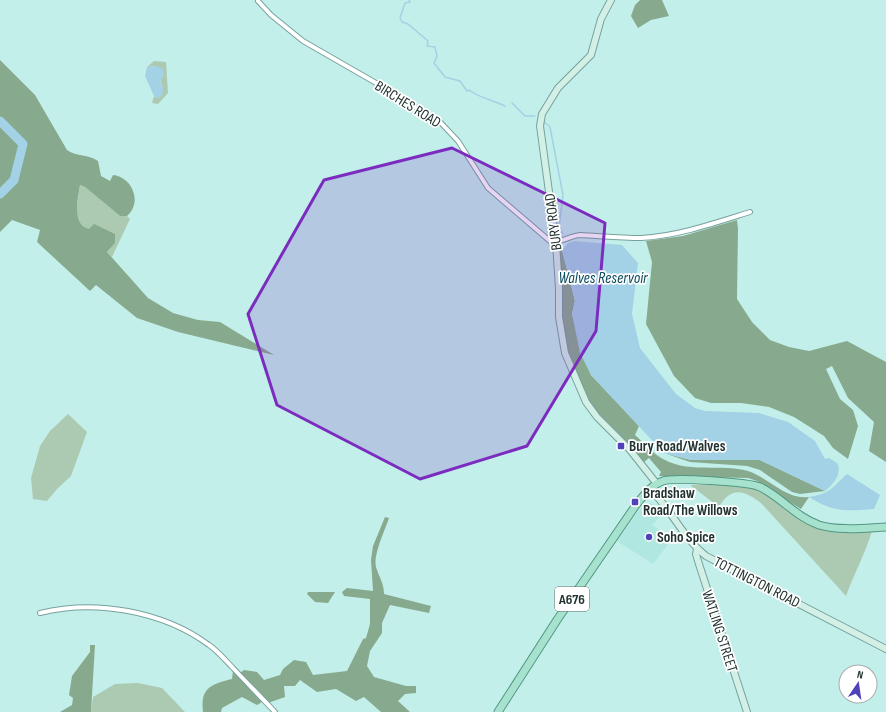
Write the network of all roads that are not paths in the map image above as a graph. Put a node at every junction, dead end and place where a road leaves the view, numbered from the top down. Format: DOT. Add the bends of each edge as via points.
graph roads {
  1 [pos="610,0"];
  2 [pos="258,1"];
  3 [pos="750,212"];
  4 [pos="556,243"];
  5 [pos="657,484"];
  6 [pos="650,489"];
  7 [pos="886,527"];
  8 [pos="697,549"];
  9 [pos="40,613"];
  10 [pos="886,649"];
  11 [pos="275,712"];
  12 [pos="498,712"];
  13 [pos="747,712"];
  1 -- 4 [label="street, BURY ROAD" via="601,19 591,55 562,83 541,118"];
  2 -- 4 [label="street, BIRCHES ROAD" via="303,41 441,123 458,141 488,188 538,229 547,240"];
  3 -- 4 [label="street" via="692,229 656,236 642,238 580,235"];
  4 -- 5 [label="street, BURY ROAD" via="559,317 566,353 586,402"];
  5 -- 6 [label="main road, A676"];
  5 -- 7 [label="main road, A676" via="666,480 749,483 765,489 801,516 820,525 841,528"];
  6 -- 8 [label="street, TOTTINGTON ROAD"];
  6 -- 12 [label="main road, A676" via="636,505 557,620"];
  8 -- 10 [label="street, TOTTINGTON ROAD" via="722,565"];
  8 -- 13 [label="street, WATLING STREET" via="698,562"];
  9 -- 11 [label="street" via="71,608 101,608 173,623 213,648"];
}
